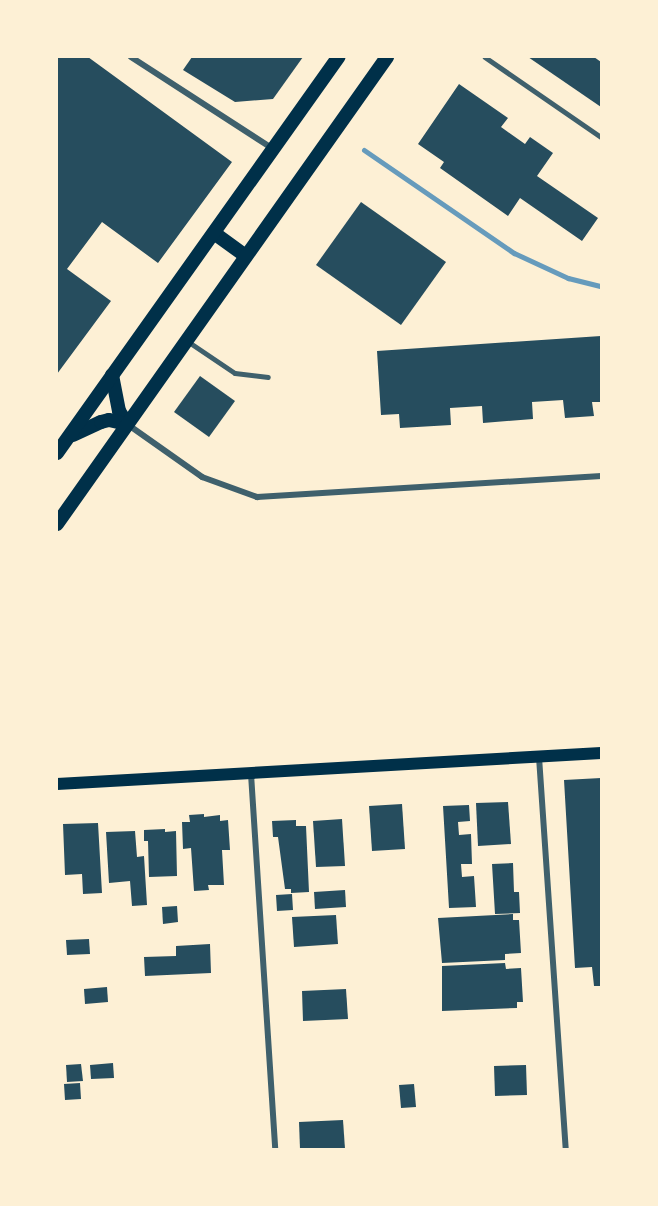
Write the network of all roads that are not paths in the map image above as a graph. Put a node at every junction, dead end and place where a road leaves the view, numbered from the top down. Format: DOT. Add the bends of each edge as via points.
graph roads {
  1 [pos="131,57"];
  2 [pos="339,57"];
  3 [pos="387,57"];
  4 [pos="485,57"];
  5 [pos="601,137"];
  6 [pos="274,150"];
  7 [pos="214,233"];
  8 [pos="246,256"];
  9 [pos="187,340"];
  10 [pos="112,375"];
  11 [pos="268,377"];
  12 [pos="127,424"];
  13 [pos="67,438"];
  14 [pos="57,453"];
  15 [pos="601,476"];
  16 [pos="57,524"];
  17 [pos="601,753"];
  18 [pos="539,757"];
  19 [pos="250,774"];
  20 [pos="57,784"];
  21 [pos="274,1149"];
  22 [pos="566,1149"];
  1 -- 6 [label="street"];
  2 -- 6 [label="highway"];
  3 -- 8 [label="highway"];
  4 -- 5 [label="lane"];
  6 -- 7 [label="highway"];
  7 -- 8 [label="highway"];
  7 -- 10 [label="highway"];
  8 -- 9 [label="highway"];
  9 -- 11 [label="lane" via="235,373"];
  9 -- 12 [label="highway"];
  10 -- 12 [label="highway" via="119,411"];
  10 -- 13 [label="highway"];
  12 -- 13 [label="highway" via="109,420 87,426"];
  12 -- 15 [label="street" via="202,477 257,497"];
  12 -- 16 [label="highway"];
  13 -- 14 [label="highway"];
  17 -- 18 [label="main road"];
  18 -- 19 [label="main road"];
  18 -- 22 [label="street"];
  19 -- 20 [label="main road"];
  19 -- 21 [label="street"];
}
